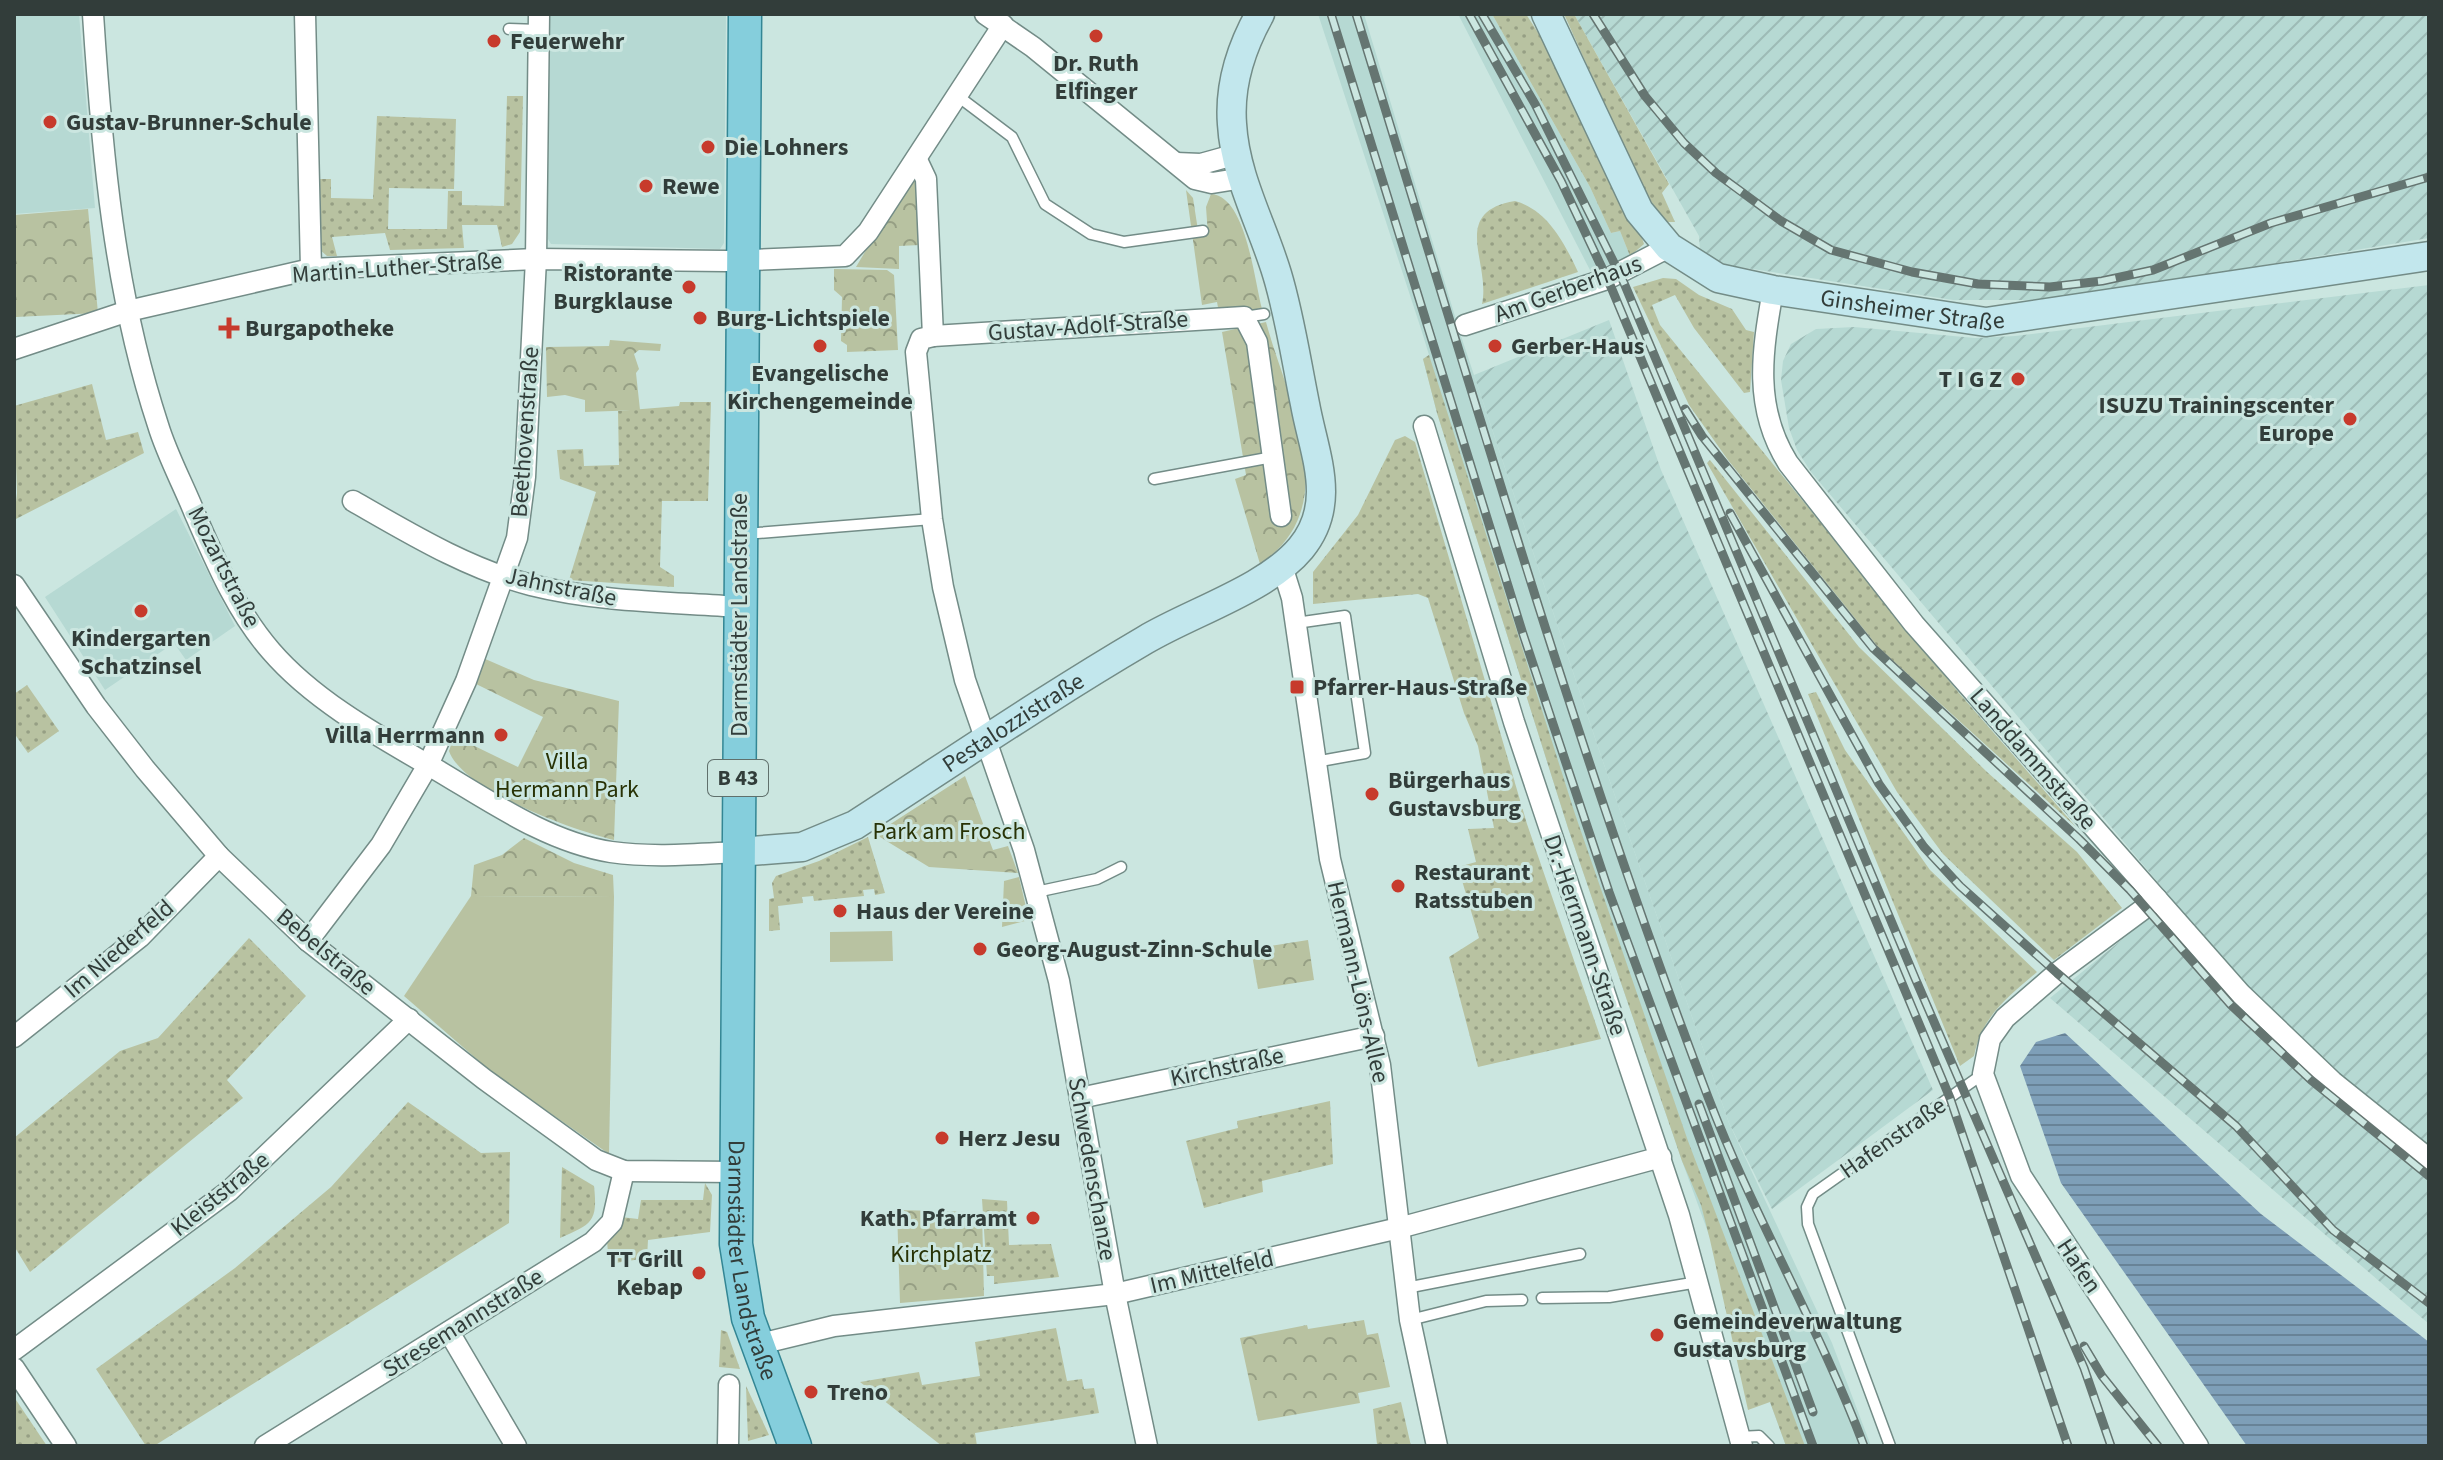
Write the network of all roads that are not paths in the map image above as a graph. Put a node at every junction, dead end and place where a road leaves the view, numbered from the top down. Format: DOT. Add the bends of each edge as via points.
graph roads {
  1 [pos="93,14"];
  2 [pos="305,14"];
  3 [pos="745,14"];
  4 [pos="1260,14"];
  5 [pos="1546,14"];
  6 [pos="994,20"];
  7 [pos="539,22"];
  8 [pos="509,29"];
  9 [pos="959,97"];
  10 [pos="917,160"];
  11 [pos="1240,166"];
  12 [pos="1203,231"];
  13 [pos="1669,247"];
  14 [pos="2429,256"];
  15 [pos="536,259"];
  16 [pos="743,260"];
  17 [pos="311,269"];
  18 [pos="1773,290"];
  19 [pos="128,311"];
  20 [pos="1465,325"];
  21 [pos="933,336"];
  22 [pos="14,349"];
  23 [pos="1424,426"];
  24 [pos="1273,457"];
  25 [pos="1154,479"];
  26 [pos="353,501"];
  27 [pos="1281,516"];
  28 [pos="932,519"];
  29 [pos="739,534"];
  30 [pos="1282,566"];
  31 [pos="504,577"];
  32 [pos="14,585"];
  33 [pos="738,607"];
  34 [pos="21,612"];
  35 [pos="1296,623"];
  36 [pos="987,739"];
  37 [pos="1315,762"];
  38 [pos="428,765"];
  39 [pos="738,852"];
  40 [pos="219,856"];
  41 [pos="1121,867"];
  42 [pos="1036,892"];
  43 [pos="2157,899"];
  44 [pos="308,941"];
  45 [pos="409,1019"];
  46 [pos="1374,1036"];
  47 [pos="14,1037"];
  48 [pos="1983,1074"];
  49 [pos="1080,1098"];
  50 [pos="1661,1157"];
  51 [pos="2429,1159"];
  52 [pos="624,1171"];
  53 [pos="736,1172"];
  54 [pos="1399,1228"];
  55 [pos="1580,1254"];
  56 [pos="1698,1282"];
  57 [pos="1406,1288"];
  58 [pos="1115,1294"];
  59 [pos="1542,1298"];
  60 [pos="1522,1300"];
  61 [pos="1410,1320"];
  62 [pos="449,1332"];
  63 [pos="756,1345"];
  64 [pos="14,1350"];
  65 [pos="14,1368"];
  66 [pos="729,1385"];
  67 [pos="1741,1441"];
  68 [pos="66,1446"];
  69 [pos="265,1446"];
  70 [pos="516,1446"];
  71 [pos="728,1446"];
  72 [pos="795,1446"];
  73 [pos="1147,1446"];
  74 [pos="1437,1446"];
  75 [pos="1769,1446"];
  76 [pos="1890,1446"];
  77 [pos="2198,1446"];
  1 -- 19 [label="street, Mozartstraße" via="105,177"];
  2 -- 17 [label="street"];
  3 -- 16 [label="main road, Darmstädter Landstraße / B 43"];
  4 -- 11 [label="main road, Pestalozzistraße" via="1242,53 1231,108"];
  5 -- 13 [label="main road, Ginsheimer Straße" via="1628,191"];
  6 -- 9 [label="street"];
  6 -- 11 [label="street" via="1203,182"];
  7 -- 8 [label="lane"];
  7 -- 15 [label="street, Beethovenstraße"];
  9 -- 10 [label="street"];
  9 -- 12 [label="lane" via="1012,137 1045,204 1091,234 1124,242"];
  10 -- 16 [label="street, Martin-Luther-Straße" via="854,251 833,258"];
  10 -- 21 [label="street" via="926,179"];
  11 -- 30 [label="main road, Pestalozzistraße" via="1287,308 1319,461 1321,503 1311,534"];
  13 -- 18 [label="main road, Ginsheimer Straße" via="1718,278"];
  13 -- 20 [label="street, Am Gerberhaus" via="1607,279"];
  14 -- 18 [label="main road, Ginsheimer Straße" via="1986,322"];
  15 -- 16 [label="street, Martin-Luther-Straße"];
  15 -- 17 [label="street, Martin-Luther-Straße"];
  15 -- 31 [label="street, Beethovenstraße" via="523,509"];
  16 -- 29 [label="main road, Darmstädter Landstraße / B 43"];
  17 -- 19 [label="street, Martin-Luther-Straße"];
  18 -- 43 [label="street, Landdammstraße" via="1762,390 1773,435 1788,463 1914,624"];
  19 -- 22 [label="street, Martin-Luther-Straße"];
  19 -- 38 [label="street, Mozartstraße" via="159,428 240,609 296,676"];
  21 -- 24 [label="street, Gustav-Adolf-Straße" via="1254,316"];
  21 -- 28 [label="street, Schwedenschanze" via="921,339 916,352"];
  23 -- 50 [label="street, Dr.-Herrmann-Straße" via="1514,722"];
  24 -- 25 [label="lane"];
  24 -- 27 [label="street"];
  26 -- 31 [label="street, Jahnstraße" via="421,541"];
  28 -- 29 [label="lane"];
  28 -- 36 [label="street, Schwedenschanze" via="960,665"];
  29 -- 33 [label="main road, Darmstädter Landstraße / B 43"];
  30 -- 35 [label="street, Hermann-Löns-Allee"];
  30 -- 36 [label="main road, Pestalozzistraße" via="1148,638"];
  31 -- 33 [label="street, Jahnstraße" via="610,599"];
  31 -- 38 [label="street, Beethovenstraße"];
  32 -- 34 [label="street, Bebelstraße"];
  33 -- 39 [label="main road, Darmstädter Landstraße / B 43"];
  34 -- 40 [label="street, Bebelstraße"];
  35 -- 37 [label="street, Hermann-Löns-Allee"];
  35 -- 37 [label="lane" via="1345,616 1365,753"];
  36 -- 39 [label="main road, Pestalozzistraße" via="817,844"];
  36 -- 42 [label="street, Schwedenschanze"];
  37 -- 46 [label="street, Hermann-Löns-Allee" via="1334,877"];
  38 -- 39 [label="street, Mozartstraße" via="535,826 596,848 653,854"];
  38 -- 44 [label="street, Beethovenstraße" via="381,845"];
  39 -- 53 [label="main road, Darmstädter Landstraße / B 43"];
  40 -- 44 [label="street, Bebelstraße"];
  40 -- 47 [label="street, Im Niederfeld" via="140,937"];
  41 -- 42 [label="lane" via="1097,879"];
  42 -- 49 [label="street, Schwedenschanze"];
  43 -- 48 [label="street" via="2005,1018 1990,1039"];
  43 -- 51 [label="street, Landdammstraße" via="2241,994 2333,1082"];
  44 -- 45 [label="street, Bebelstraße"];
  45 -- 52 [label="street, Bebelstraße" via="596,1160"];
  45 -- 64 [label="street, Kleiststraße" via="229,1191"];
  46 -- 49 [label="street, Kirchstraße"];
  46 -- 54 [label="street, Hermann-Löns-Allee"];
  48 -- 76 [label="lane, Hafenstraße" via="1813,1194 1807,1207 1808,1224"];
  48 -- 77 [label="street, Hafen" via="2021,1176"];
  49 -- 58 [label="street, Schwedenschanze"];
  50 -- 54 [label="street, Im Mittelfeld"];
  50 -- 56 [label="street, Dr.-Herrmann-Straße"];
  52 -- 53 [label="street, Bebelstraße"];
  52 -- 62 [label="street, Stresemannstraße" via="612,1222 593,1242"];
  53 -- 63 [label="main road, Darmstädter Landstraße / B 43" via="737,1257"];
  54 -- 57 [label="street, Hermann-Löns-Allee"];
  54 -- 58 [label="street, Im Mittelfeld"];
  55 -- 57 [label="lane"];
  56 -- 59 [label="lane" via="1609,1297"];
  56 -- 67 [label="street, Dr.-Herrmann-Straße"];
  57 -- 61 [label="street, Hermann-Löns-Allee"];
  58 -- 63 [label="street, Im Mittelfeld" via="834,1326"];
  58 -- 73 [label="street, Schwedenschanze"];
  60 -- 61 [label="lane" via="1486,1301"];
  61 -- 74 [label="street, Hermann-Löns-Allee"];
  62 -- 69 [label="street, Stresemannstraße"];
  62 -- 70 [label="street"];
  63 -- 72 [label="main road, Darmstädter Landstraße / B 43"];
  65 -- 68 [label="street"];
  66 -- 71 [label="street"];
  67 -- 75 [label="lane" via="1759,1436"];
}
